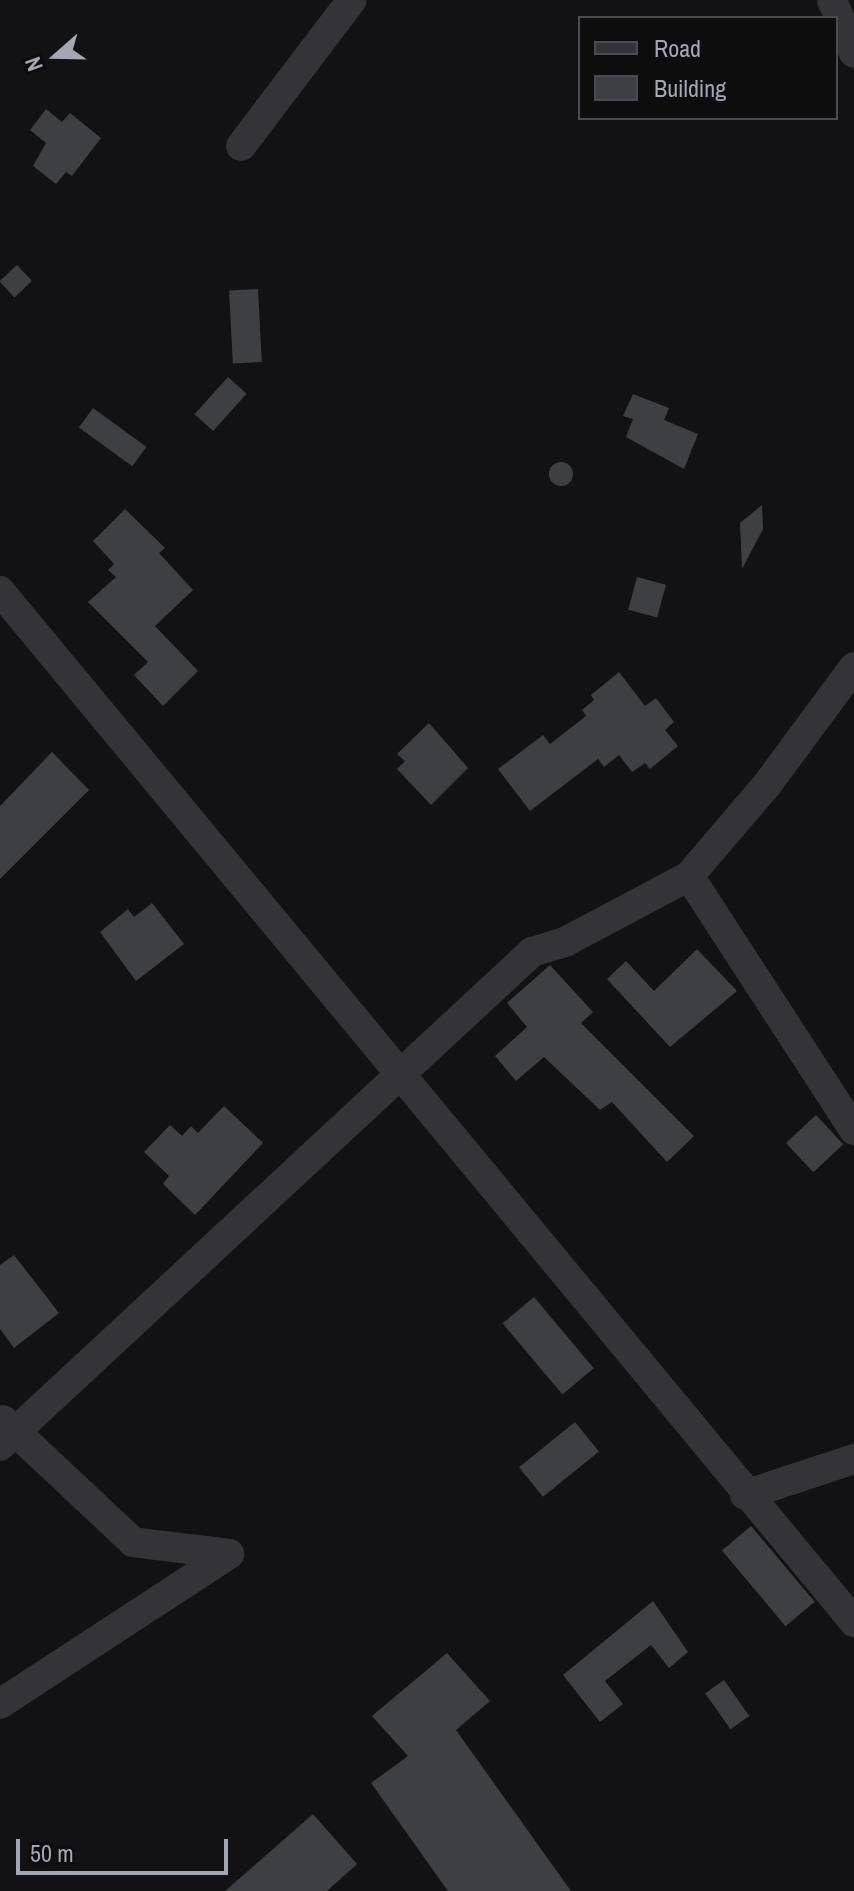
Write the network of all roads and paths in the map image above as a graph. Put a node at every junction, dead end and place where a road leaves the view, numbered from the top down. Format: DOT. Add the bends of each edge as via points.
graph roads {
  1 [pos="352,0"];
  2 [pos="832,0"];
  3 [pos="854,53"];
  4 [pos="241,146"];
  5 [pos="0,591"];
  6 [pos="854,667"];
  7 [pos="689,876"];
  8 [pos="396,1074"];
  9 [pos="854,1130"];
  10 [pos="6,1431"];
  11 [pos="854,1459"];
  12 [pos="745,1495"];
  13 [pos="854,1622"];
  14 [pos="0,1704"];
  1 -- 4 [label="street"];
  2 -- 3 [label="street"];
  5 -- 8 [label="street"];
  6 -- 7 [label="street" via="766,786"];
  7 -- 8 [label="street" via="565,942 532,952"];
  7 -- 9 [label="street"];
  8 -- 10 [label="street" via="214,1254"];
  8 -- 12 [label="street"];
  10 -- 14 [label="street" via="133,1542 229,1554"];
  11 -- 12 [label="street"];
  12 -- 13 [label="street"];
}
